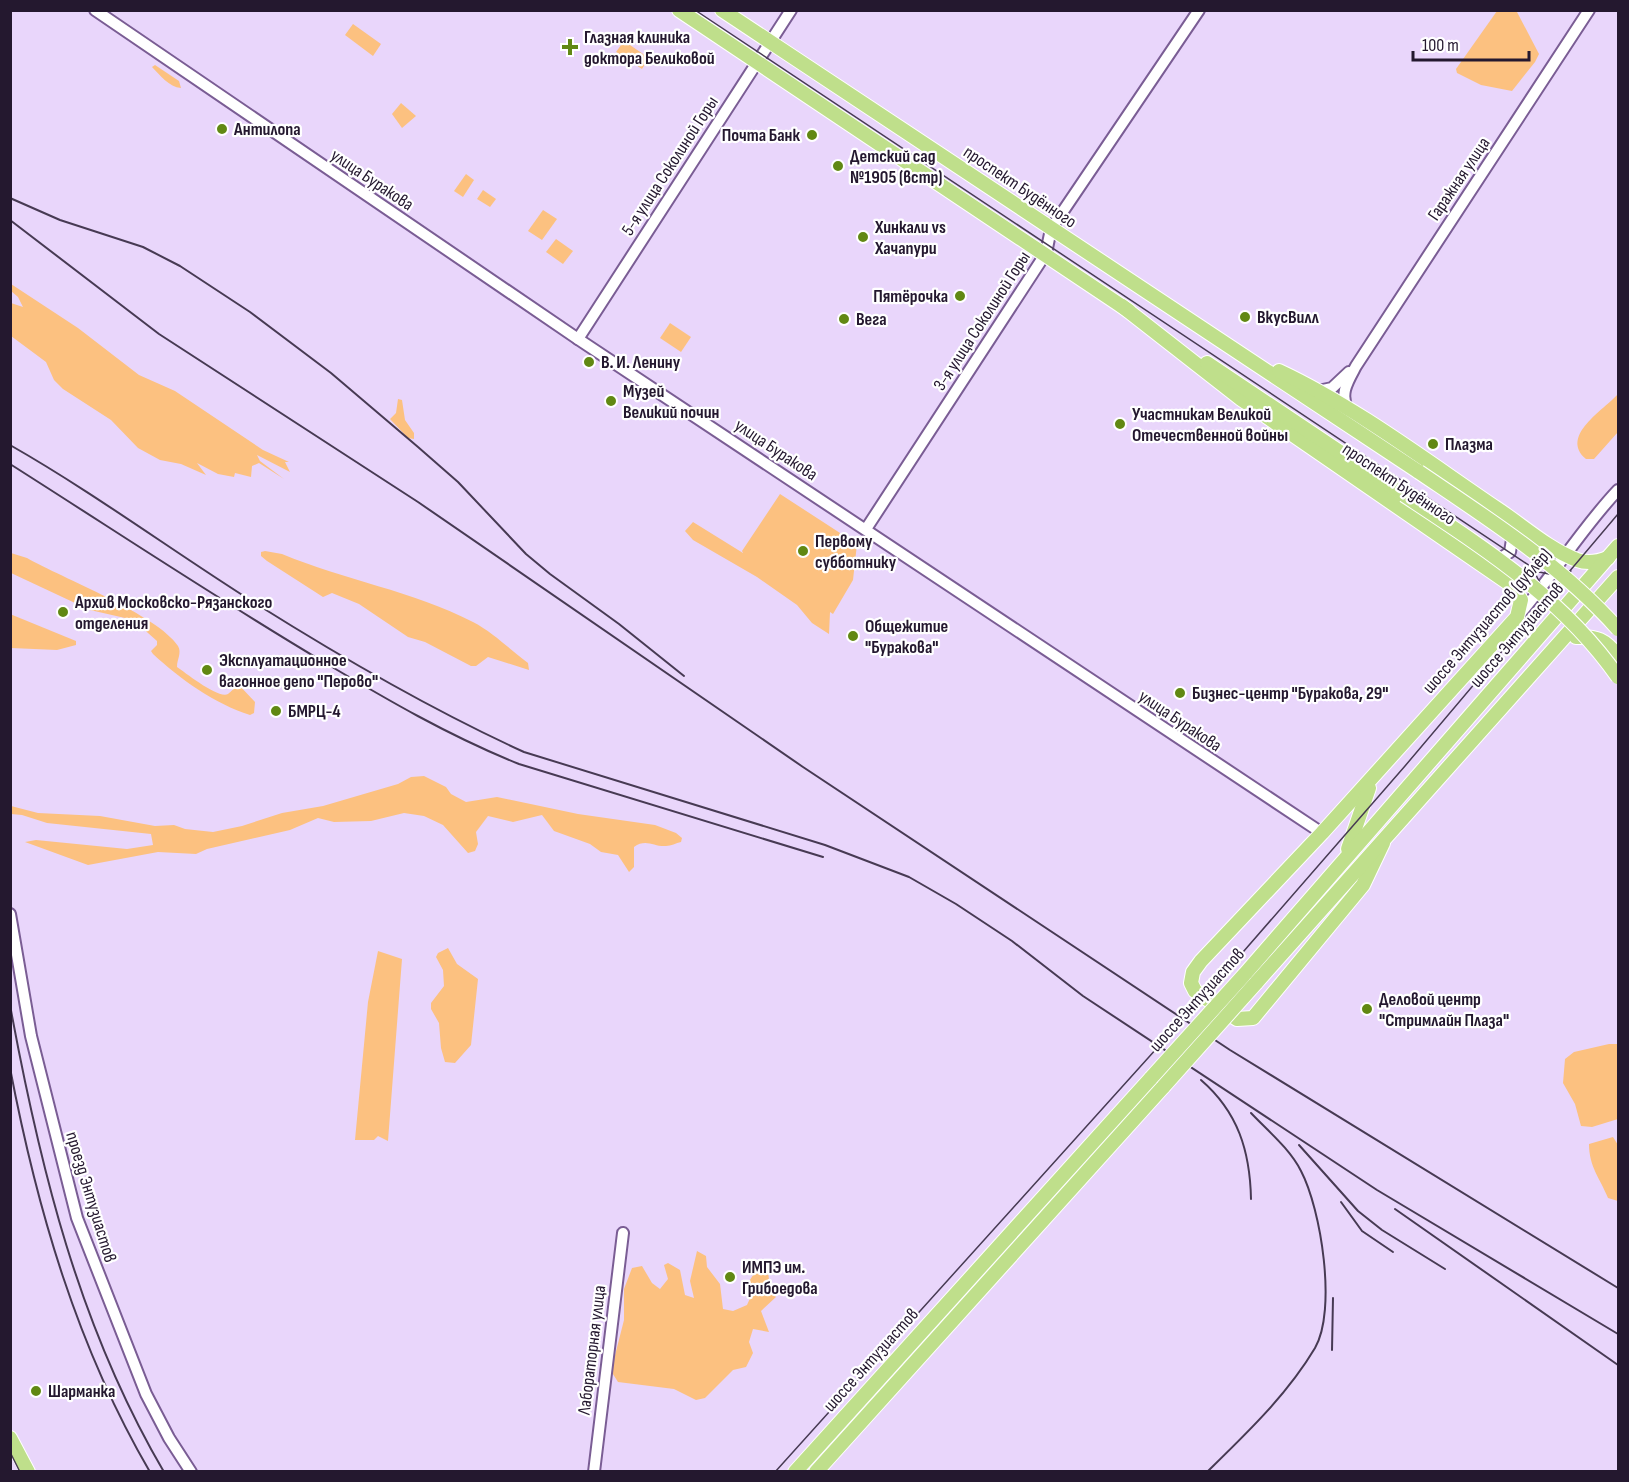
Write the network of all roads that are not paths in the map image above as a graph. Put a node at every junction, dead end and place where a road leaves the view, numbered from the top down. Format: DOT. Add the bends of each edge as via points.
graph roads {
  1 [pos="95,10"];
  2 [pos="679,10"];
  3 [pos="722,10"];
  4 [pos="791,10"];
  5 [pos="1199,10"];
  6 [pos="1589,10"];
  7 [pos="770,42"];
  8 [pos="757,61"];
  9 [pos="1051,229"];
  10 [pos="1046,254"];
  11 [pos="1122,306"];
  12 [pos="578,339"];
  13 [pos="1356,366"];
  14 [pos="1296,384"];
  15 [pos="1318,391"];
  16 [pos="1348,410"];
  17 [pos="1618,490"];
  18 [pos="1508,516"];
  19 [pos="866,529"];
  20 [pos="1618,546"];
  21 [pos="1568,555"];
  22 [pos="1608,558"];
  23 [pos="1477,560"];
  24 [pos="1618,577"];
  25 [pos="1517,617"];
  26 [pos="1618,629"];
  27 [pos="1560,643"];
  28 [pos="1618,656"];
  29 [pos="1618,677"];
  30 [pos="1378,772"];
  31 [pos="1322,833"];
  32 [pos="1383,843"];
  33 [pos="1336,869"];
  34 [pos="10,914"];
  35 [pos="623,1233"];
  36 [pos="10,1438"];
  37 [pos="28,1472"];
  38 [pos="191,1472"];
  39 [pos="594,1472"];
  40 [pos="795,1472"];
  41 [pos="816,1472"];
  1 -- 12 [label="street, улица Буракова"];
  2 -- 8 [label="main road, проспект Будённого"];
  3 -- 7 [label="main road, проспект Будённого"];
  4 -- 7 [label="street, 5-я улица Соколиной Горы"];
  5 -- 9 [label="street, 3-я улица Соколиной Горы"];
  6 -- 13 [label="street, Гаражная улица"];
  7 -- 8 [label="street, 5-я улица Соколиной Горы"];
  7 -- 9 [label="main road, проспект Будённого"];
  8 -- 10 [label="main road, проспект Будённого"];
  8 -- 12 [label="street, 5-я улица Соколиной Горы"];
  9 -- 10 [label="street, 3-я улица Соколиной Горы"];
  9 -- 14 [label="main road, проспект Будённого" via="1239,352"];
  10 -- 11 [label="main road, проспект Будённого"];
  10 -- 19 [label="street, 3-я улица Соколиной Горы"];
  11 -- 23 [label="main road, проспект Будённого" via="1241,399"];
  11 -- 29 [label="main road, проспект Будённого, bridge" via="1531,582 1572,620"];
  12 -- 19 [label="street, улица Буракова"];
  13 -- 15 [label="street, Гаражная улица" via="1332,388"];
  13 -- 16 [label="street, Гаражная улица" via="1344,391"];
  14 -- 15 [label="main road, проспект Будённого"];
  14 -- 26 [label="main road, проспект Будённого, bridge" via="1543,557"];
  15 -- 16 [label="main road, проспект Будённого"];
  16 -- 18 [label="main road, проспект Будённого"];
  17 -- 21 [label="street, шоссе Энтузиастов (дублёр)"];
  18 -- 21 [label="main road, проспект Будённого"];
  18 -- 23 [label="street" via="1514,536 1510,552 1495,562"];
  19 -- 31 [label="street, улица Буракова"];
  20 -- 22 [label="main road, шоссе Энтузиастов"];
  21 -- 22 [label="main road, проспект Будённого" via="1584,562"];
  21 -- 25 [label="street, шоссе Энтузиастов (дублёр)"];
  22 -- 33 [label="main road, шоссе Энтузиастов"];
  23 -- 25 [label="main road, проспект Будённого" via="1518,593 1521,600"];
  24 -- 27 [label="main road, шоссе Энтузиастов"];
  25 -- 30 [label="main road, шоссе Энтузиастов (дублёр)"];
  27 -- 28 [label="main road" via="1574,637 1595,636"];
  27 -- 32 [label="main road, шоссе Энтузиастов"];
  30 -- 31 [label="main road"];
  30 -- 33 [label="main road" via="1364,798 1350,846"];
  31 -- 32 [label="main road" via="1193,972 1191,983 1195,991 1237,1019 1253,1018 1342,914 1367,879"];
  32 -- 41 [label="main road, шоссе Энтузиастов, bridge"];
  33 -- 40 [label="main road, шоссе Энтузиастов, bridge"];
  34 -- 38 [label="street, проезд Энтузиастов" via="31,1036 77,1218 146,1394"];
  35 -- 39 [label="street, Лабораторная улица"];
  36 -- 37 [label="main road"];
}
